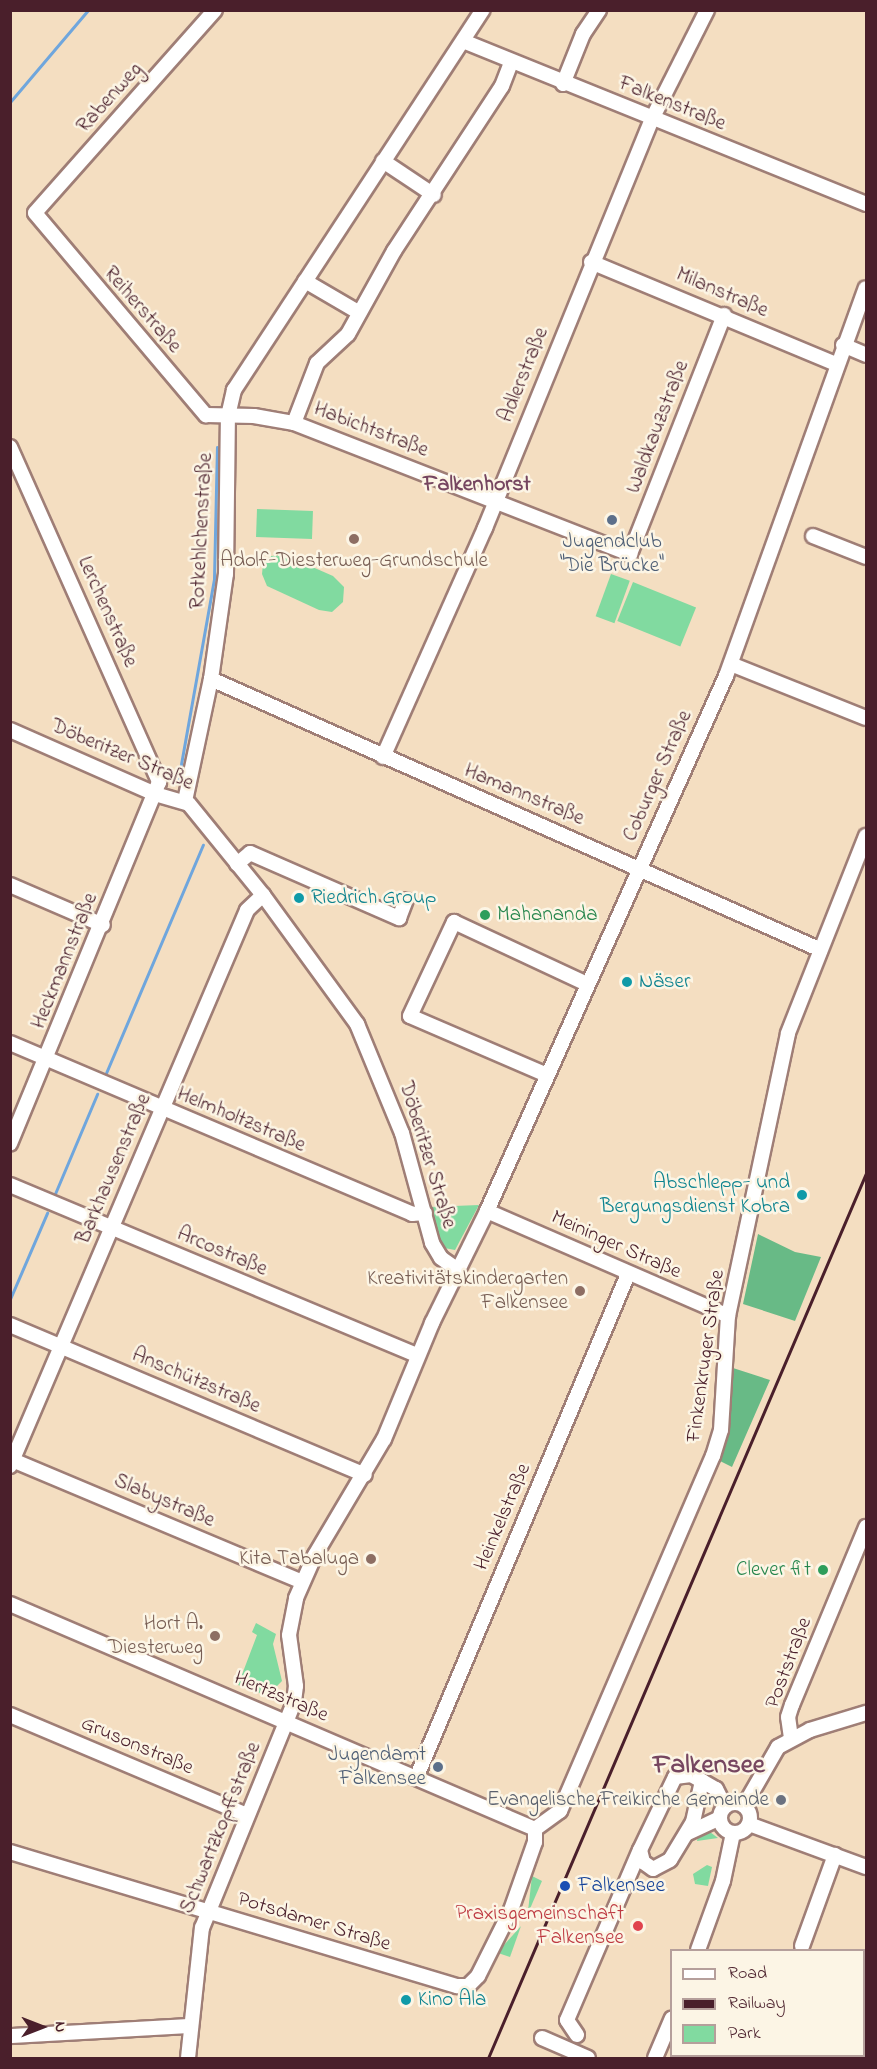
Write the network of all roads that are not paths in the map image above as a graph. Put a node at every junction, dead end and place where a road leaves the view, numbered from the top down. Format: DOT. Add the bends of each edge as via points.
graph roads {
  1 [pos="215,10"];
  2 [pos="483,10"];
  3 [pos="599,10"];
  4 [pos="707,10"];
  5 [pos="463,41"];
  6 [pos="511,63"];
  7 [pos="563,84"];
  8 [pos="652,119"];
  9 [pos="383,160"];
  10 [pos="434,195"];
  11 [pos="867,204"];
  12 [pos="35,213"];
  13 [pos="591,262"];
  14 [pos="305,280"];
  15 [pos="867,288"];
  16 [pos="358,312"];
  17 [pos="724,315"];
  18 [pos="843,345"];
  19 [pos="867,355"];
  20 [pos="836,364"];
  21 [pos="228,416"];
  22 [pos="294,423"];
  23 [pos="10,447"];
  24 [pos="496,501"];
  25 [pos="813,536"];
  26 [pos="630,554"];
  27 [pos="867,557"];
  28 [pos="731,664"];
  29 [pos="211,679"];
  30 [pos="867,718"];
  31 [pos="10,730"];
  32 [pos="383,757"];
  33 [pos="155,794"];
  34 [pos="185,801"];
  35 [pos="867,836"];
  36 [pos="237,864"];
  37 [pos="640,868"];
  38 [pos="10,885"];
  39 [pos="263,895"];
  40 [pos="406,900"];
  41 [pos="103,925"];
  42 [pos="821,950"];
  43 [pos="587,984"];
  44 [pos="10,1043"];
  45 [pos="47,1059"];
  46 [pos="547,1075"];
  47 [pos="162,1110"];
  48 [pos="10,1143"];
  49 [pos="10,1185"];
  50 [pos="487,1211"];
  51 [pos="425,1213"];
  52 [pos="112,1228"];
  53 [pos="457,1269"];
  54 [pos="628,1274"];
  55 [pos="728,1316"];
  56 [pos="10,1324"];
  57 [pos="61,1347"];
  58 [pos="418,1356"];
  59 [pos="11,1462"];
  60 [pos="365,1475"];
  61 [pos="867,1527"];
  62 [pos="302,1582"];
  63 [pos="10,1604"];
  64 [pos="867,1713"];
  65 [pos="10,1715"];
  66 [pos="287,1722"];
  67 [pos="791,1738"];
  68 [pos="417,1776"];
  69 [pos="702,1781"];
  70 [pos="744,1806"];
  71 [pos="723,1812"];
  72 [pos="247,1815"];
  73 [pos="749,1824"];
  74 [pos="535,1829"];
  75 [pos="688,1833"];
  76 [pos="733,1833"];
  77 [pos="640,1850"];
  78 [pos="10,1852"];
  79 [pos="835,1855"];
  80 [pos="867,1867"];
  81 [pos="207,1912"];
  82 [pos="802,1946"];
  83 [pos="698,1949"];
  84 [pos="670,2023"];
  85 [pos="191,2026"];
  86 [pos="577,2035"];
  87 [pos="10,2036"];
  88 [pos="542,2038"];
  89 [pos="188,2058"];
  90 [pos="588,2058"];
  91 [pos="655,2058"];
  1 -- 12 [label="street, Rabenweg"];
  2 -- 5 [label="street, Rotkehlchenstraße"];
  3 -- 7 [label="street" via="583,34"];
  4 -- 8 [label="street, Adlerstraße"];
  5 -- 6 [label="street, Falkenstraße"];
  5 -- 9 [label="street, Rotkehlchenstraße"];
  6 -- 7 [label="street, Falkenstraße"];
  6 -- 10 [label="street" via="502,86"];
  7 -- 8 [label="street, Falkenstraße"];
  8 -- 11 [label="street, Falkenstraße"];
  8 -- 13 [label="street, Adlerstraße"];
  9 -- 10 [label="street"];
  9 -- 14 [label="street, Rotkehlchenstraße"];
  10 -- 16 [label="street"];
  12 -- 21 [label="street, Reiherstraße" via="206,415"];
  13 -- 17 [label="street, Milanstraße"];
  13 -- 24 [label="street, Adlerstraße"];
  14 -- 16 [label="street"];
  14 -- 21 [label="street, Rotkehlchenstraße" via="239,380"];
  15 -- 18 [label="street, Coburger Straße"];
  16 -- 22 [label="street" via="348,334 317,363"];
  17 -- 20 [label="street, Milanstraße"];
  17 -- 26 [label="street, Waldkauzstraße"];
  18 -- 19 [label="street"];
  18 -- 20 [label="street, Coburger Straße"];
  20 -- 28 [label="street, Coburger Straße"];
  21 -- 22 [label="street, Habichtstraße"];
  21 -- 29 [label="street, Rotkehlchenstraße" via="225,574"];
  22 -- 24 [label="street, Habichtstraße"];
  23 -- 33 [label="street, Lerchenstraße" via="159,782"];
  24 -- 26 [label="street, Habichtstraße"];
  24 -- 32 [label="street, Adlerstraße"];
  25 -- 27 [label="street"];
  28 -- 30 [label="street"];
  28 -- 37 [label="street, Coburger Straße"];
  29 -- 32 [label="street, Hamannstraße"];
  29 -- 34 [label="street, Rotkehlchenstraße"];
  31 -- 33 [label="street, Döberitzer Straße"];
  32 -- 37 [label="street, Hamannstraße"];
  33 -- 34 [label="street, Döberitzer Straße"];
  33 -- 41 [label="street, Heckmannstraße"];
  34 -- 36 [label="street, Döberitzer Straße"];
  35 -- 42 [label="street, Finkenkruger Straße"];
  36 -- 39 [label="street, Döberitzer Straße"];
  36 -- 40 [label="street" via="250,853 399,918"];
  37 -- 42 [label="street, Hamannstraße"];
  37 -- 43 [label="street, Coburger Straße"];
  38 -- 41 [label="street"];
  39 -- 47 [label="street, Barkhausenstraße" via="247,910"];
  39 -- 51 [label="street, Döberitzer Straße" via="357,1024 402,1133"];
  41 -- 45 [label="street, Heckmannstraße"];
  42 -- 55 [label="street, Finkenkruger Straße" via="788,1033"];
  43 -- 46 [label="street, Coburger Straße"];
  43 -- 46 [label="street" via="454,922 410,1017"];
  44 -- 45 [label="street, Helmholtzstraße"];
  45 -- 47 [label="street, Helmholtzstraße"];
  45 -- 48 [label="street, Heckmannstraße"];
  46 -- 50 [label="street, Coburger Straße"];
  47 -- 51 [label="street, Helmholtzstraße" via="412,1214"];
  47 -- 52 [label="street, Barkhausenstraße"];
  49 -- 52 [label="street, Arcostraße"];
  50 -- 53 [label="street, Coburger Straße"];
  50 -- 54 [label="street, Meininger Straße"];
  51 -- 53 [label="street, Döberitzer Straße" via="436,1251"];
  52 -- 57 [label="street, Barkhausenstraße"];
  52 -- 58 [label="street, Arcostraße"];
  53 -- 58 [label="street"];
  54 -- 55 [label="street, Meininger Straße"];
  54 -- 68 [label="street, Heinkelstraße"];
  55 -- 74 [label="street, Finkenkruger Straße" via="721,1430 713,1456 560,1811"];
  56 -- 57 [label="street, Anschützstraße"];
  57 -- 59 [label="street, Barkhausenstraße"];
  57 -- 60 [label="street, Anschützstraße"];
  58 -- 60 [label="street"];
  59 -- 62 [label="street, Slabystraße"];
  60 -- 62 [label="street"];
  61 -- 67 [label="street, Poststraße" via="792,1705 788,1717"];
  62 -- 66 [label="street" via="290,1620 296,1686"];
  63 -- 66 [label="street, Hertzstraße"];
  64 -- 67 [label="street"];
  65 -- 72 [label="street, Grusonstraße"];
  66 -- 68 [label="street, Hertzstraße"];
  66 -- 72 [label="street, Schwartzkopffstraße"];
  67 -- 70 [label="street, Poststraße" via="778,1747"];
  68 -- 74 [label="street, Hertzstraße"];
  69 -- 71 [label="street" via="716,1789"];
  69 -- 75 [label="street"];
  69 -- 77 [label="street" via="683,1773 675,1777"];
  70 -- 71 [label="street" via="735,1803"];
  70 -- 73 [label="street" via="750,1814"];
  71 -- 75 [label="street"];
  71 -- 76 [label="street" via="724,1827"];
  72 -- 81 [label="street, Schwartzkopffstraße"];
  73 -- 76 [label="street"];
  73 -- 79 [label="street"];
  74 -- 81 [label="street, Potsdamer Straße" via="535,1842 511,1910 478,1977 468,1986 457,1986"];
  75 -- 77 [label="street" via="662,1867 653,1869 643,1862"];
  76 -- 83 [label="street" via="723,1881"];
  77 -- 86 [label="street" via="567,2020"];
  78 -- 81 [label="street, Potsdamer Straße"];
  79 -- 80 [label="street"];
  79 -- 82 [label="street"];
  81 -- 85 [label="street, Schwartzkopffstraße"];
  84 -- 91 [label="street"];
  85 -- 87 [label="street"];
  85 -- 89 [label="street, Schwartzkopffstraße"];
  88 -- 90 [label="street"];
}
